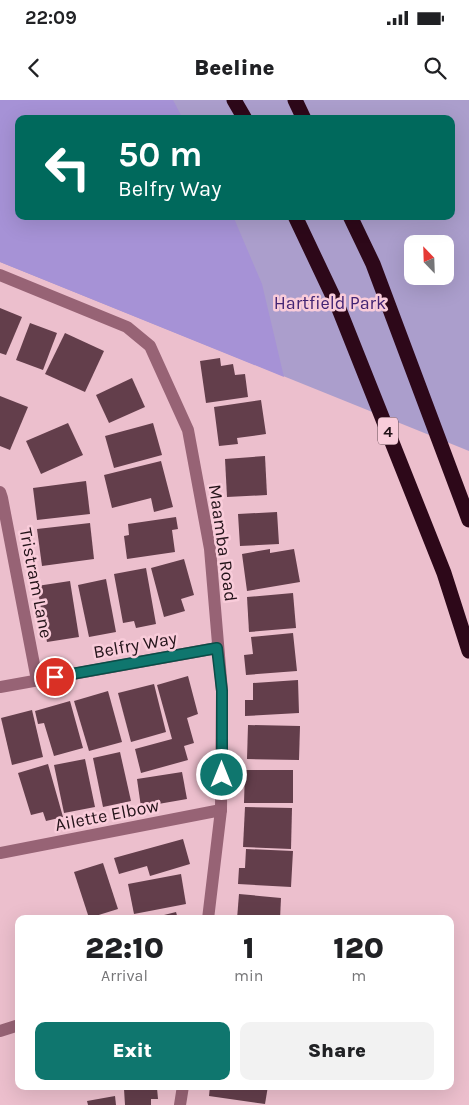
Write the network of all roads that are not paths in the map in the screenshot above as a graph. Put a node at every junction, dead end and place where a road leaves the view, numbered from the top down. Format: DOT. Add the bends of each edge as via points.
graph roads {
  1 [pos="234,100"];
  2 [pos="295,100"];
  3 [pos="242,115"];
  4 [pos="302,115"];
  5 [pos="297,220"];
  6 [pos="352,220"];
  7 [pos="0,275"];
  8 [pos="0,492"];
  9 [pos="469,520"];
  10 [pos="217,648"];
  11 [pos="469,651"];
  12 [pos="37,680"];
  13 [pos="0,687"];
  14 [pos="221,810"];
  15 [pos="0,854"];
  16 [pos="208,915"];
  17 [pos="15,1026"];
  18 [pos="0,1030"];
  19 [pos="182,1090"];
  20 [pos="180,1105"];
  1 -- 3 [label="highway"];
  2 -- 4 [label="highway"];
  5 -- 11 [label="highway, 4" via="342,318 444,573"];
  6 -- 9 [label="highway" via="372,264"];
  7 -- 10 [label="street, Maamba Road" via="127,327 150,346 188,430 210,549"];
  8 -- 12 [label="street, Tristram Lane"];
  10 -- 12 [label="street, Belfry Way"];
  10 -- 14 [label="street, Maamba Road" via="222,691"];
  12 -- 13 [label="street, Belfry Way"];
  14 -- 15 [label="street, Ailette Elbow"];
  14 -- 16 [label="street, Maamba Road"];
  17 -- 18 [label="street"];
  19 -- 20 [label="street"];
}
